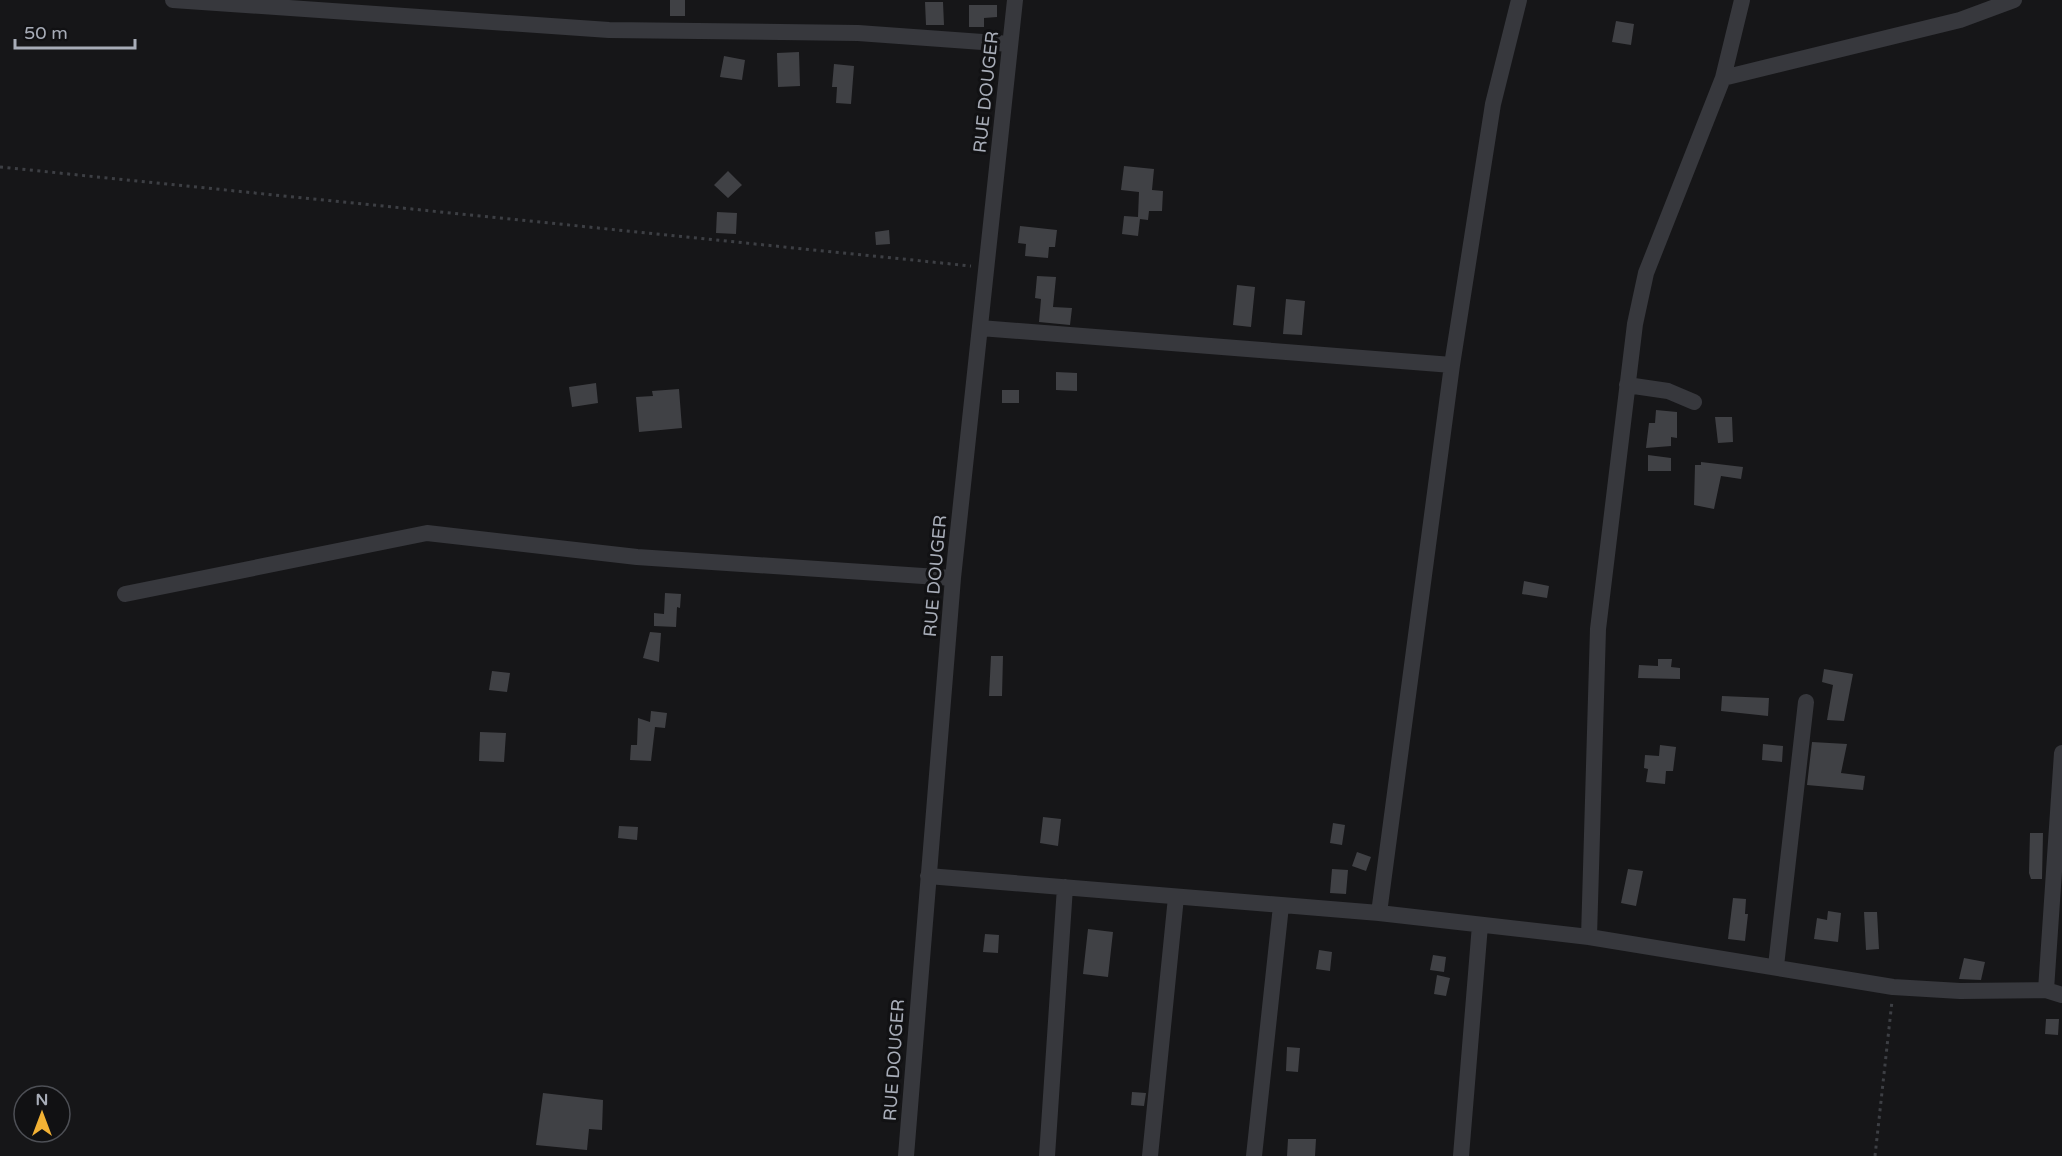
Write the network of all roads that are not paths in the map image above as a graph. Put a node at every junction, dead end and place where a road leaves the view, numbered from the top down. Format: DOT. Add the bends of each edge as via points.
graph roads {
  1 [pos="173,0"];
  2 [pos="1015,0"];
  3 [pos="1519,0"];
  4 [pos="1742,0"];
  5 [pos="2014,0"];
  6 [pos="1010,44"];
  7 [pos="1723,78"];
  8 [pos="980,328"];
  9 [pos="1452,365"];
  10 [pos="1627,385"];
  11 [pos="1694,402"];
  12 [pos="953,578"];
  13 [pos="125,594"];
  14 [pos="1806,702"];
  15 [pos="2062,753"];
  16 [pos="928,876"];
  17 [pos="1065,887"];
  18 [pos="1176,897"];
  19 [pos="1281,906"];
  20 [pos="1379,914"];
  21 [pos="1480,925"];
  22 [pos="1589,937"];
  23 [pos="1776,966"];
  24 [pos="2054,992"];
  25 [pos="906,1156"];
  26 [pos="1047,1156"];
  27 [pos="1150,1156"];
  28 [pos="1254,1156"];
  29 [pos="1461,1156"];
  1 -- 6 [label="street" via="609,30 858,33"];
  2 -- 6 [label="street, RUE DOUGER"];
  3 -- 9 [label="street" via="1493,104"];
  4 -- 7 [label="street"];
  5 -- 7 [label="street" via="1960,20"];
  6 -- 8 [label="street, RUE DOUGER"];
  7 -- 10 [label="street" via="1646,273"];
  8 -- 9 [label="street"];
  8 -- 12 [label="street, RUE DOUGER"];
  9 -- 20 [label="street"];
  10 -- 11 [label="street" via="1668,392"];
  10 -- 22 [label="street" via="1598,629"];
  12 -- 13 [label="street" via="638,557 428,533"];
  12 -- 16 [label="street, RUE DOUGER"];
  14 -- 23 [label="street"];
  15 -- 24 [label="street"];
  16 -- 17 [label="street"];
  16 -- 25 [label="street, RUE DOUGER"];
  17 -- 18 [label="street"];
  17 -- 26 [label="street"];
  18 -- 19 [label="street"];
  18 -- 27 [label="street"];
  19 -- 20 [label="street"];
  19 -- 28 [label="street"];
  20 -- 21 [label="street"];
  21 -- 22 [label="street"];
  21 -- 29 [label="street"];
  22 -- 23 [label="street"];
  23 -- 24 [label="street" via="1893,987"];
}
